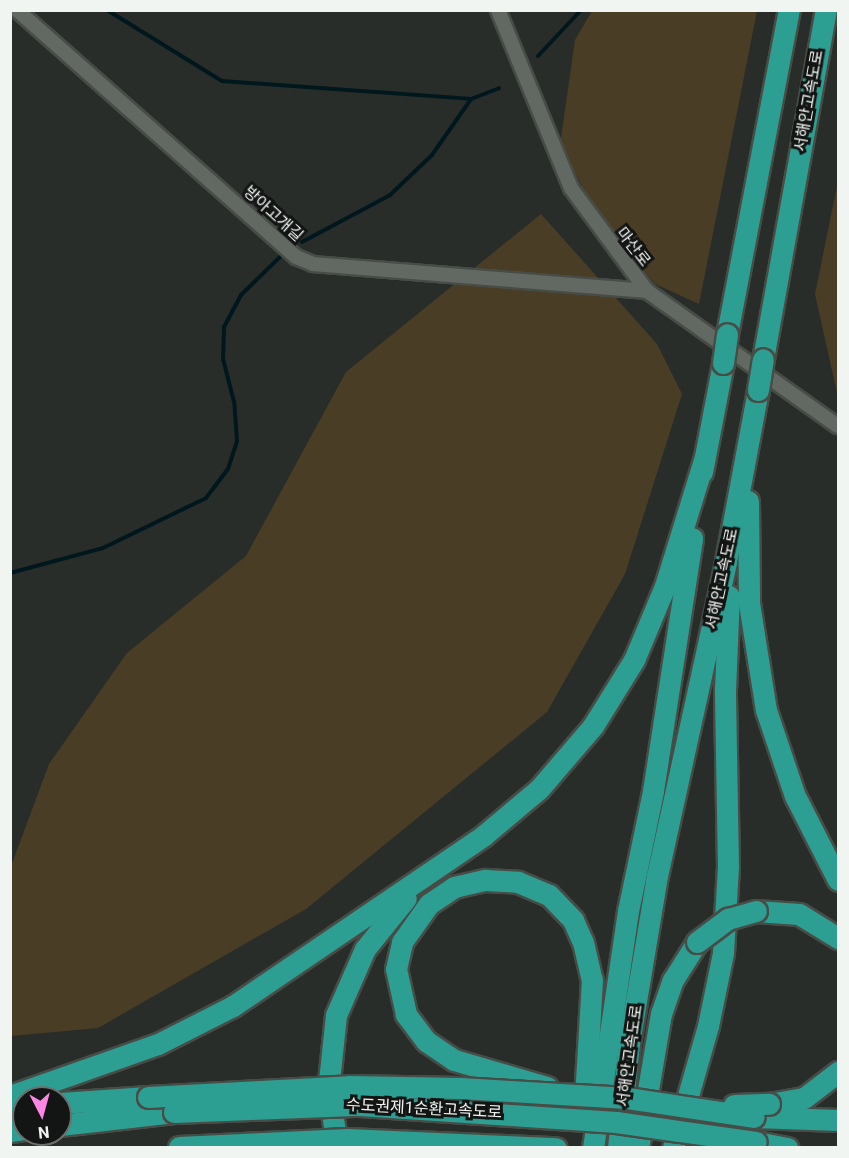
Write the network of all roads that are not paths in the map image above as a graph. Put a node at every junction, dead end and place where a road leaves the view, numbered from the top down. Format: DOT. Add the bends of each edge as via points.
graph roads {
  1 [pos="18,10"];
  2 [pos="498,10"];
  3 [pos="789,10"];
  4 [pos="826,10"];
  5 [pos="647,291"];
  6 [pos="758,390"];
  7 [pos="838,426"];
  8 [pos="704,460"];
  9 [pos="428,873"];
  10 [pos="838,880"];
  11 [pos="838,938"];
  12 [pos="838,1072"];
  13 [pos="577,1094"];
  14 [pos="10,1095"];
  15 [pos="72,1103"];
  16 [pos="762,1111"];
  17 [pos="838,1120"];
  18 [pos="72,1124"];
  19 [pos="179,1147"];
  20 [pos="170,1148"];
  21 [pos="338,1148"];
  22 [pos="556,1148"];
  23 [pos="586,1148"];
  24 [pos="593,1148"];
  25 [pos="618,1148"];
  26 [pos="638,1148"];
  27 [pos="673,1148"];
  28 [pos="787,1148"];
  1 -- 5 [label="street, 방아고개길" via="296,257 313,264"];
  2 -- 5 [label="street, 마산로" via="571,188"];
  3 -- 8 [label="highway, 서해안고속도로, bridge"];
  4 -- 6 [label="highway, 서해안고속도로, bridge"];
  5 -- 7 [label="street, 마산로"];
  6 -- 10 [label="highway" via="746,558 756,658 783,765 804,818"];
  6 -- 25 [label="highway, 서해안고속도로" via="726,561 657,876 629,1042"];
  6 -- 27 [label="highway" via="728,608 728,867 723,953 708,1026"];
  8 -- 9 [label="highway" via="652,619 634,660 593,726 560,768 515,811"];
  8 -- 24 [label="highway, 서해안고속도로" via="653,791 628,911"];
  9 -- 14 [label="highway" via="233,1006 158,1044"];
  9 -- 21 [label="highway" via="375,933 340,999 328,1090"];
  11 -- 26 [label="highway, bridge" via="800,914 756,911 728,919 697,942 673,980 661,1014"];
  12 -- 16 [label="highway" via="812,1094"];
  13 -- 15 [label="highway, bridge" via="349,1086"];
  13 -- 16 [label="highway, bridge"];
  13 -- 23 [label="highway, bridge" via="470,1066 434,1048 412,1024 397,980 402,942 429,904 454,887 495,879 529,885 549,895 573,920 590,968"];
  16 -- 17 [label="highway"];
  18 -- 28 [label="highway, 수도권제1순환고속도로, bridge" via="174,1112 360,1105 616,1122"];
  19 -- 20 [label="highway, 수도권제1순환고속도로"];
  19 -- 22 [label="highway, 수도권제1순환고속도로, bridge" via="407,1139"];
}
